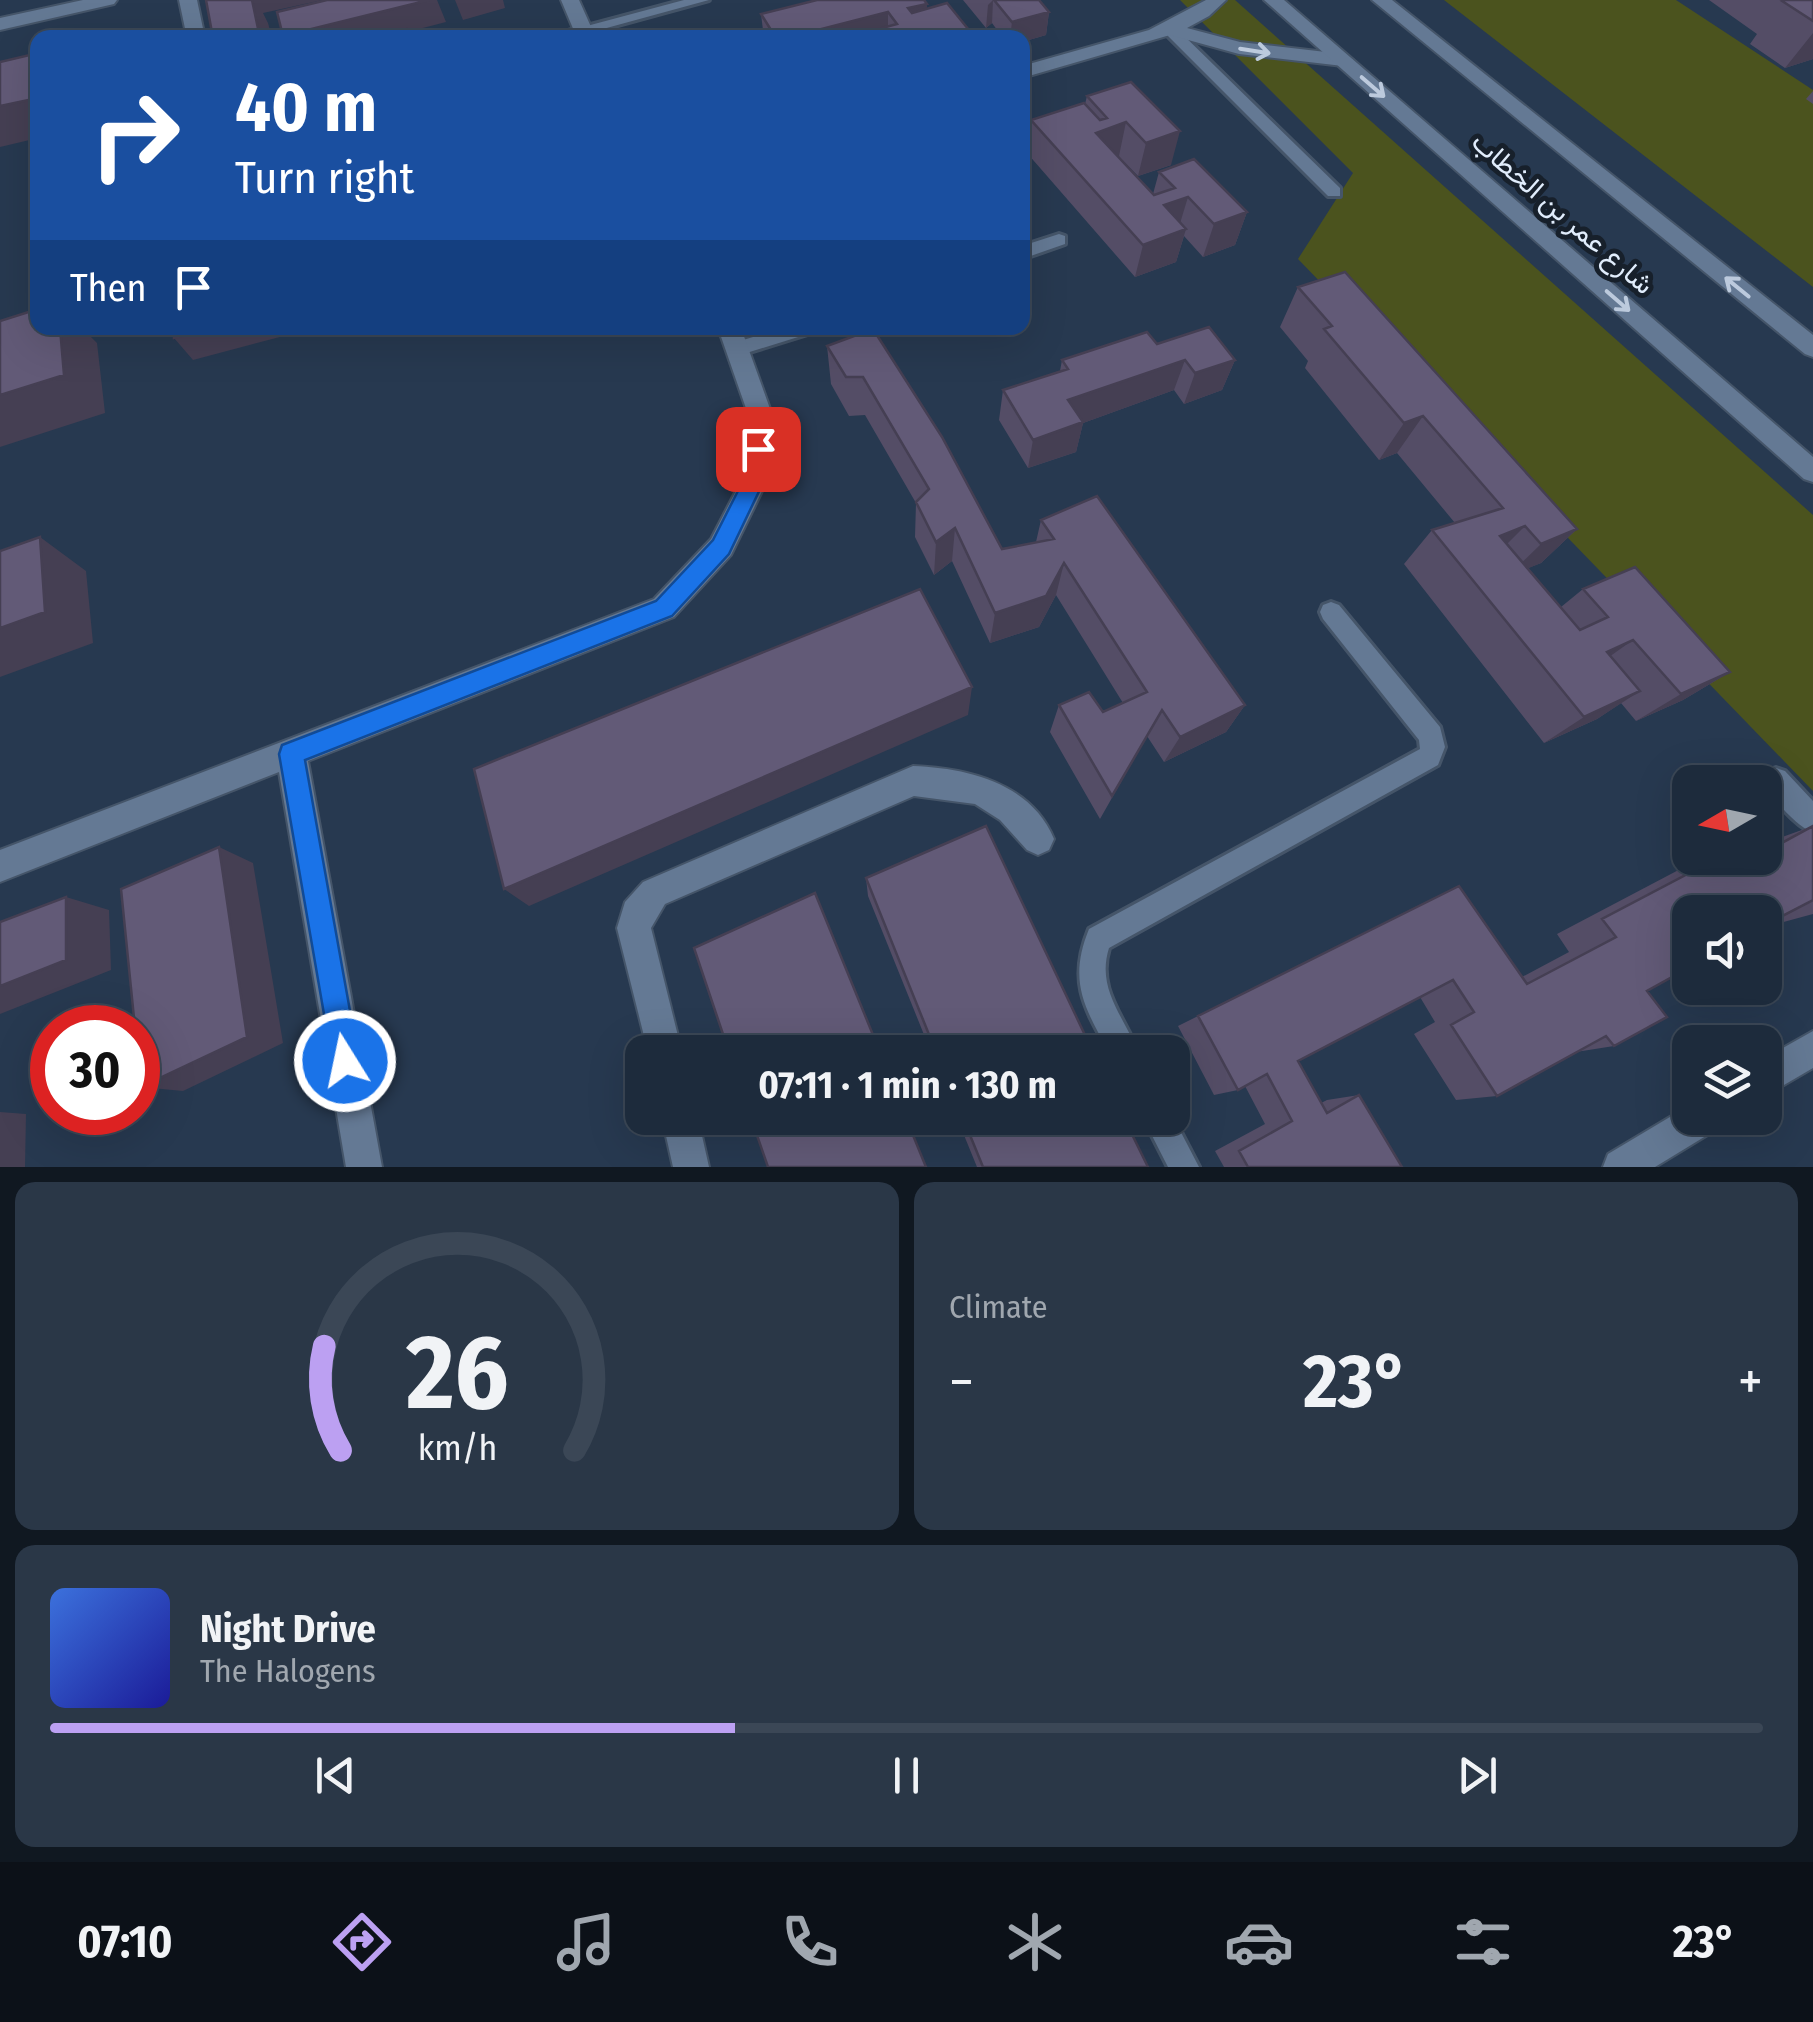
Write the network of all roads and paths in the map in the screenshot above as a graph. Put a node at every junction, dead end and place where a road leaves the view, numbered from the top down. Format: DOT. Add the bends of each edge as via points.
graph roads {
  1 [pos="108,0"];
  2 [pos="188,0"];
  3 [pos="570,0"];
  4 [pos="702,0"];
  5 [pos="1217,0"];
  6 [pos="1273,0"];
  7 [pos="1381,0"];
  8 [pos="0,24"];
  9 [pos="1169,29"];
  10 [pos="194,30"];
  11 [pos="584,30"];
  12 [pos="596,30"];
  13 [pos="1344,60"];
  14 [pos="1030,70"];
  15 [pos="1334,192"];
  16 [pos="1059,240"];
  17 [pos="1030,250"];
  18 [pos="735,338"];
  19 [pos="1813,348"];
  20 [pos="1813,472"];
  21 [pos="1332,612"];
  22 [pos="291,754"];
  23 [pos="1782,786"];
  24 [pos="1813,820"];
  25 [pos="1038,839"];
  26 [pos="0,866"];
  27 [pos="660,1035"];
  28 [pos="1116,1035"];
  29 [pos="1813,1048"];
  30 [pos="1782,1067"];
  31 [pos="684,1135"];
  32 [pos="1167,1135"];
  33 [pos="1673,1135"];
  34 [pos="364,1167"];
  35 [pos="691,1167"];
  36 [pos="1184,1167"];
  37 [pos="1621,1167"];
  1 -- 8 [label="street"];
  2 -- 10 [label="street"];
  3 -- 11 [label="street"];
  4 -- 12 [label="lane"];
  5 -- 9 [label="street"];
  6 -- 13 [label="street, شارع عمر بن الخطاب"];
  19 -- 7 [label="street, شارع عمر بن الخطاب, one-way"];
  9 -- 13 [label="street, one-way" via="1239,48"];
  9 -- 14 [label="street"];
  9 -- 15 [label="lane"];
  13 -- 20 [label="street, شارع عمر بن الخطاب, one-way"];
  16 -- 17 [label="lane"];
  18 -- 22 [label="street" via="761,416 754,481 721,547 664,608"];
  21 -- 28 [label="lane" via="1431,735 1429,757 1099,938 1088,977"];
  22 -- 26 [label="street"];
  22 -- 34 [label="street"];
  23 -- 24 [label="lane"];
  25 -- 27 [label="street" via="988,792 956,781 913,782 654,893 634,928"];
  29 -- 30 [label="street"];
  31 -- 35 [label="street"];
  32 -- 36 [label="lane"];
  33 -- 37 [label="street"];
}
